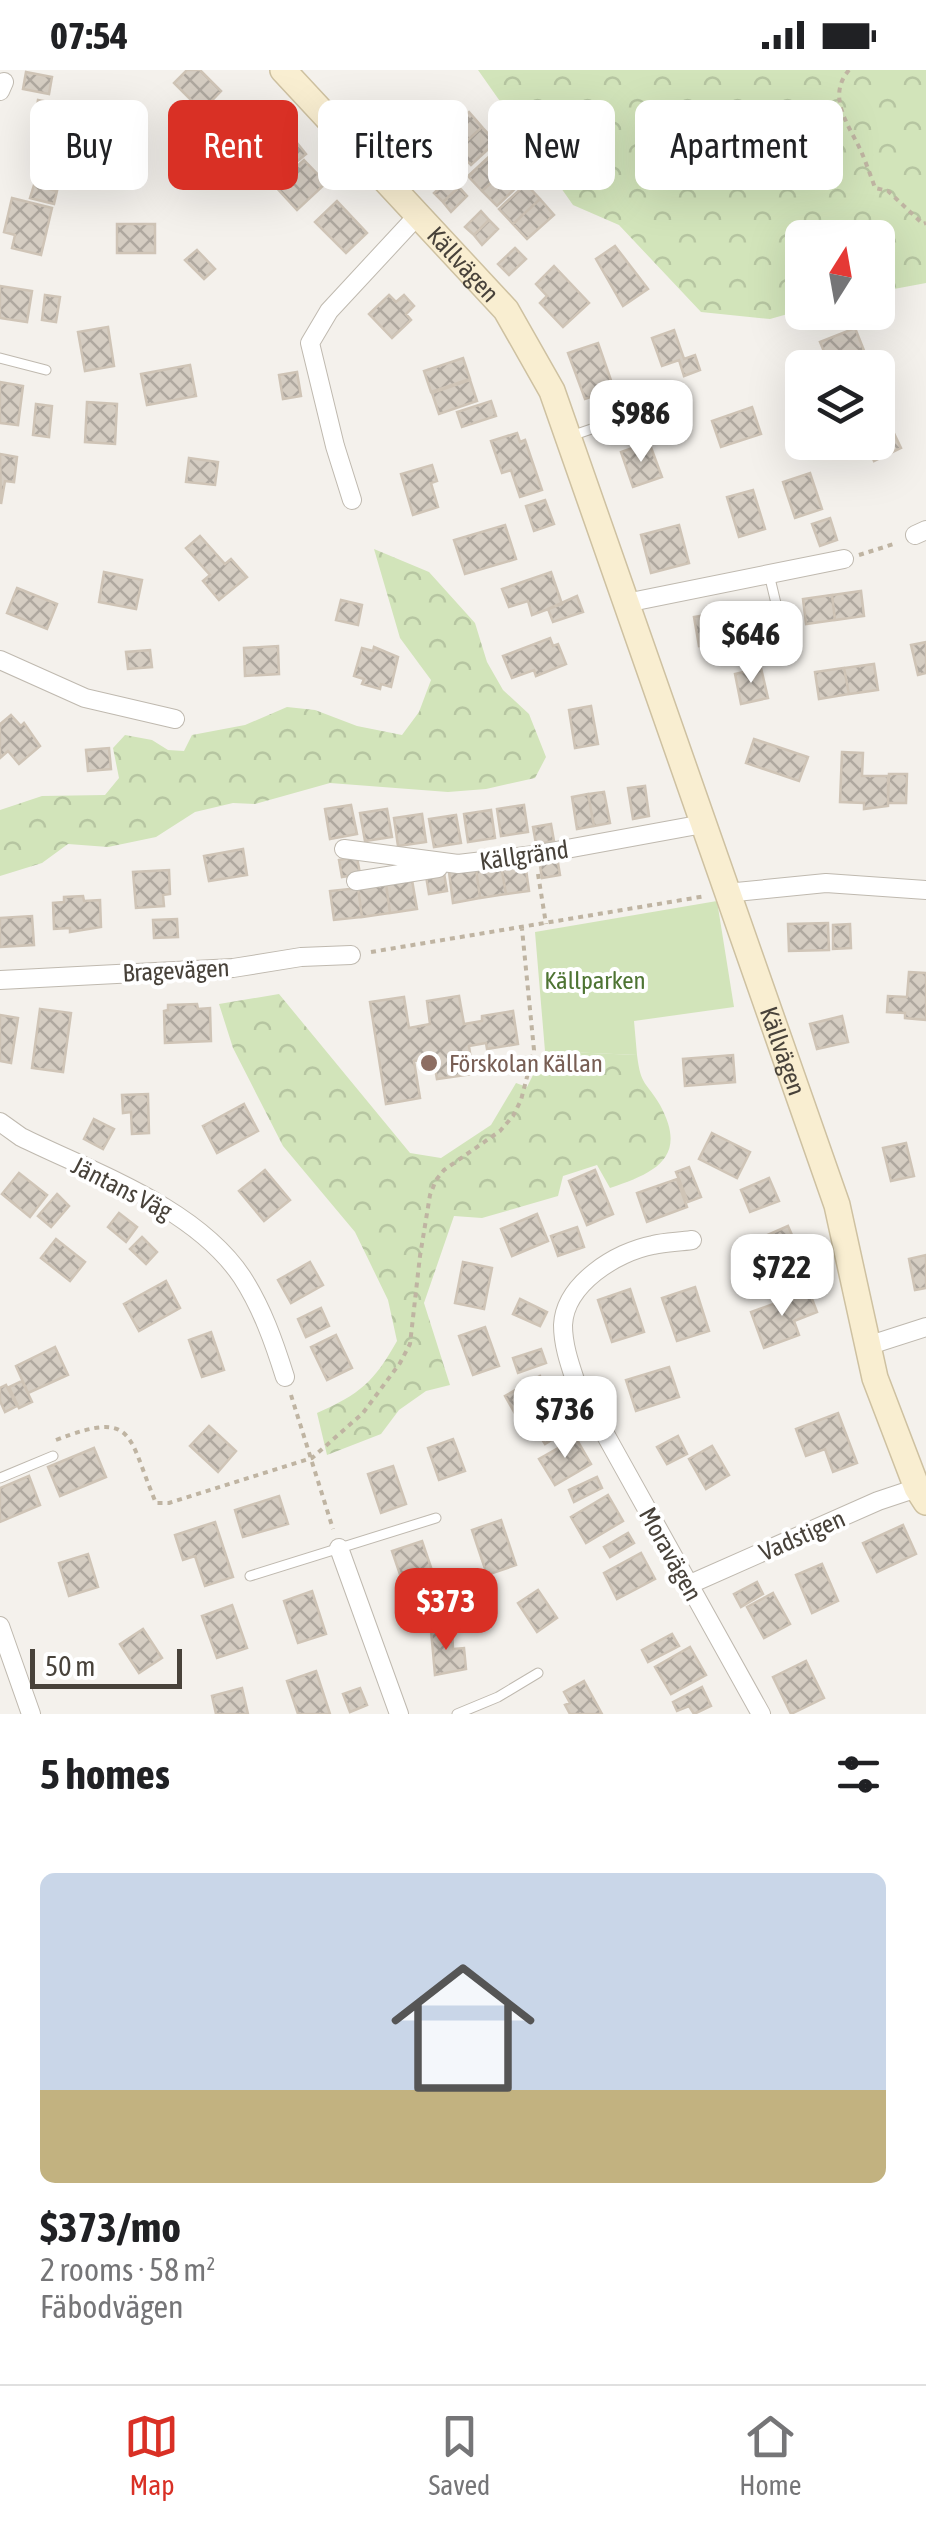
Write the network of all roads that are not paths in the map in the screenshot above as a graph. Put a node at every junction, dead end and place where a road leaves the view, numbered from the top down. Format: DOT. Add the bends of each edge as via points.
graph roads {
  1 [pos="284,70"];
  2 [pos="418,215"];
  3 [pos="0,358"];
  4 [pos="46,370"];
  5 [pos="644,411"];
  6 [pos="568,437"];
  7 [pos="352,500"];
  8 [pos="844,558"];
  9 [pos="769,574"];
  10 [pos="626,602"];
  11 [pos="789,658"];
  12 [pos="0,660"];
  13 [pos="175,718"];
  14 [pos="703,824"];
  15 [pos="344,849"];
  16 [pos="458,864"];
  17 [pos="356,881"];
  18 [pos="926,890"];
  19 [pos="726,893"];
  20 [pos="351,956"];
  21 [pos="0,980"];
  22 [pos="0,1122"];
  23 [pos="692,1240"];
  24 [pos="926,1327"];
  25 [pos="867,1346"];
  26 [pos="285,1376"];
  27 [pos="53,1456"];
  28 [pos="0,1478"];
  29 [pos="921,1496"];
  30 [pos="436,1518"];
  31 [pos="339,1548"];
  32 [pos="250,1576"];
  33 [pos="688,1585"];
  34 [pos="0,1626"];
  35 [pos="538,1673"];
  36 [pos="32,1714"];
  37 [pos="399,1714"];
  38 [pos="457,1714"];
  39 [pos="761,1714"];
  1 -- 2 [label="street, Källvägen"];
  2 -- 6 [label="street, Källvägen" via="506,310 552,391"];
  2 -- 7 [label="street" via="329,311 310,344"];
  3 -- 4 [label="lane"];
  5 -- 6 [label="lane"];
  6 -- 10 [label="street, Källvägen"];
  8 -- 9 [label="street"];
  9 -- 10 [label="street"];
  9 -- 11 [label="lane"];
  10 -- 14 [label="street, Källvägen"];
  12 -- 13 [label="street" via="85,698"];
  14 -- 16 [label="street, Källgränd"];
  14 -- 19 [label="street, Källvägen"];
  15 -- 16 [label="street, Källgränd"];
  16 -- 17 [label="street"];
  18 -- 19 [label="street" via="826,883"];
  19 -- 25 [label="street, Källvägen" via="837,1205"];
  20 -- 21 [label="street, Bragevägen"];
  22 -- 26 [label="street, Jäntans Väg" via="167,1209 208,1241 240,1274 260,1308"];
  23 -- 33 [label="street, Moravägen" via="650,1245 606,1264 572,1298 563,1321 575,1380"];
  24 -- 25 [label="street"];
  25 -- 29 [label="street, Källvägen"];
  27 -- 28 [label="lane"];
  29 -- 33 [label="street, Vadstigen" via="878,1501"];
  30 -- 31 [label="lane"];
  31 -- 32 [label="lane"];
  31 -- 37 [label="street"];
  33 -- 39 [label="street, Moravägen"];
  34 -- 36 [label="street"];
  35 -- 38 [label="lane"];
}
